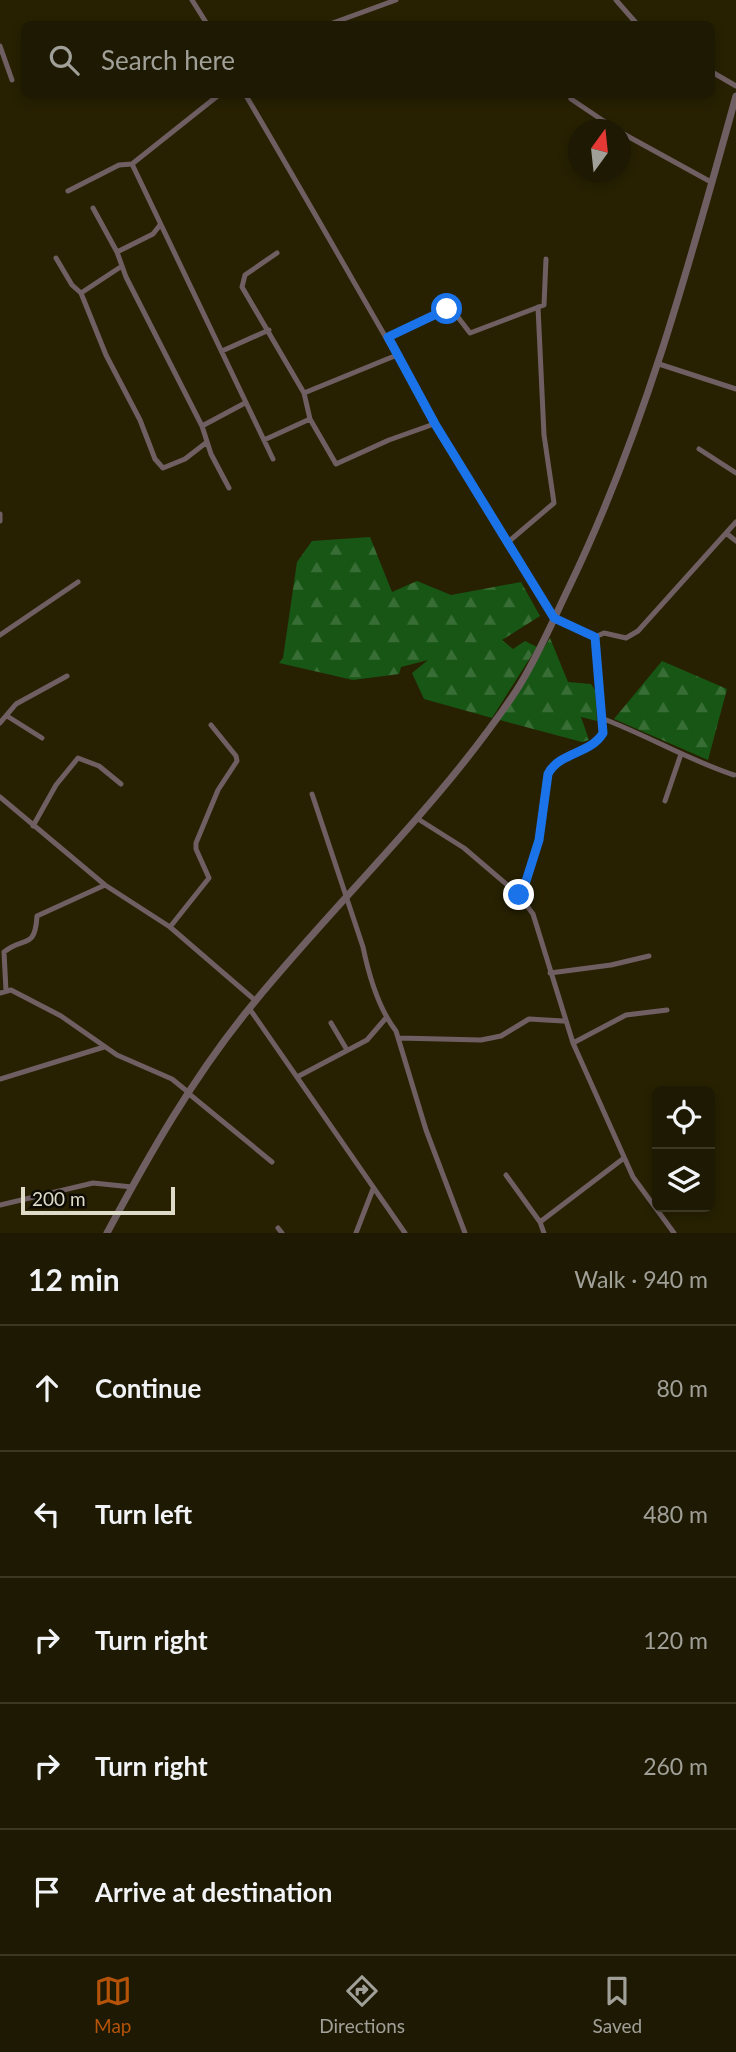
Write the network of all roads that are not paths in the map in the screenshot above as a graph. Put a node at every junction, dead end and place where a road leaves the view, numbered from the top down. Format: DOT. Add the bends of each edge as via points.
graph roads {
  1 [pos="192,0"];
  2 [pos="396,0"];
  3 [pos="616,0"];
  4 [pos="205,21"];
  5 [pos="338,21"];
  6 [pos="634,21"];
  7 [pos="0,46"];
  8 [pos="715,74"];
  9 [pos="12,80"];
  10 [pos="736,86"];
  11 [pos="736,96"];
  12 [pos="215,98"];
  13 [pos="247,98"];
  14 [pos="571,99"];
  15 [pos="601,119"];
  16 [pos="733,119"];
  17 [pos="631,138"];
  18 [pos="132,164"];
  19 [pos="711,182"];
  20 [pos="68,191"];
  21 [pos="93,208"];
  22 [pos="160,225"];
  23 [pos="117,251"];
  24 [pos="278,253"];
  25 [pos="56,258"];
  26 [pos="546,259"];
  27 [pos="122,265"];
  28 [pos="81,293"];
  29 [pos="538,307"];
  30 [pos="269,330"];
  31 [pos="388,337"];
  32 [pos="222,351"];
  33 [pos="397,355"];
  34 [pos="659,363"];
  35 [pos="736,389"];
  36 [pos="304,393"];
  37 [pos="245,403"];
  38 [pos="310,419"];
  39 [pos="435,424"];
  40 [pos="202,426"];
  41 [pos="264,440"];
  42 [pos="207,442"];
  43 [pos="699,449"];
  44 [pos="273,459"];
  45 [pos="736,473"];
  46 [pos="229,488"];
  47 [pos="0,514"];
  48 [pos="0,521"];
  49 [pos="736,522"];
  50 [pos="726,533"];
  51 [pos="736,541"];
  52 [pos="507,543"];
  53 [pos="78,582"];
  54 [pos="554,618"];
  55 [pos="0,635"];
  56 [pos="595,637"];
  57 [pos="66,676"];
  58 [pos="7,716"];
  59 [pos="601,719"];
  60 [pos="0,723"];
  61 [pos="211,726"];
  62 [pos="42,738"];
  63 [pos="681,754"];
  64 [pos="735,775"];
  65 [pos="121,784"];
  66 [pos="312,794"];
  67 [pos="0,797"];
  68 [pos="665,801"];
  69 [pos="418,819"];
  70 [pos="33,826"];
  71 [pos="105,885"];
  72 [pos="346,897"];
  73 [pos="521,897"];
  74 [pos="170,928"];
  75 [pos="649,956"];
  76 [pos="550,973"];
  77 [pos="3,992"];
  78 [pos="257,1001"];
  79 [pos="249,1008"];
  80 [pos="667,1010"];
  81 [pos="386,1018"];
  82 [pos="563,1021"];
  83 [pos="331,1023"];
  84 [pos="399,1038"];
  85 [pos="573,1044"];
  86 [pos="104,1046"];
  87 [pos="347,1051"];
  88 [pos="297,1077"];
  89 [pos="0,1079"];
  90 [pos="188,1092"];
  91 [pos="624,1158"];
  92 [pos="272,1162"];
  93 [pos="506,1175"];
  94 [pos="132,1186"];
  95 [pos="373,1189"];
  96 [pos="0,1204"];
  97 [pos="540,1222"];
  98 [pos="107,1233"];
  99 [pos="356,1233"];
  100 [pos="405,1233"];
  101 [pos="465,1233"];
  102 [pos="544,1233"];
  103 [pos="674,1233"];
  1 -- 4 [label="street"];
  2 -- 5 [label="street"];
  3 -- 6 [label="street"];
  7 -- 9 [label="street"];
  8 -- 10 [label="street"];
  11 -- 16 [label="street"];
  12 -- 18 [label="street"];
  13 -- 31 [label="street"];
  14 -- 15 [label="street"];
  16 -- 19 [label="street"];
  17 -- 19 [label="street"];
  18 -- 20 [label="street" via="118,165"];
  18 -- 22 [label="street"];
  19 -- 34 [label="street"];
  21 -- 23 [label="street"];
  22 -- 23 [label="street" via="153,234"];
  22 -- 32 [label="street"];
  23 -- 27 [label="street"];
  24 -- 30 [label="street" via="242,280"];
  25 -- 28 [label="street"];
  26 -- 29 [label="street" via="546,301"];
  27 -- 28 [label="street"];
  27 -- 40 [label="street"];
  28 -- 42 [label="street" via="155,459 163,468"];
  29 -- 31 [label="street" via="470,333 451,308"];
  29 -- 52 [label="street" via="544,435 554,503"];
  30 -- 32 [label="street"];
  30 -- 36 [label="street"];
  31 -- 33 [label="street"];
  32 -- 37 [label="street"];
  33 -- 36 [label="street"];
  33 -- 39 [label="street"];
  34 -- 35 [label="street"];
  34 -- 54 [label="street" via="594,536"];
  36 -- 38 [label="street"];
  37 -- 40 [label="street"];
  37 -- 41 [label="street"];
  38 -- 39 [label="street" via="336,464"];
  38 -- 41 [label="street"];
  39 -- 52 [label="street"];
  40 -- 42 [label="street"];
  41 -- 44 [label="street"];
  42 -- 46 [label="street"];
  43 -- 45 [label="street"];
  47 -- 48 [label="street"];
  49 -- 50 [label="street"];
  50 -- 51 [label="street"];
  50 -- 56 [label="street" via="638,631 626,638 604,633"];
  52 -- 54 [label="street"];
  53 -- 55 [label="street"];
  54 -- 56 [label="street"];
  54 -- 69 [label="street" via="516,691"];
  56 -- 59 [label="street"];
  57 -- 58 [label="street" via="16,704"];
  58 -- 60 [label="street"];
  58 -- 62 [label="street"];
  59 -- 63 [label="street"];
  59 -- 73 [label="street" via="603,733 598,741 552,765 539,840"];
  61 -- 74 [label="street" via="237,761 218,790 196,843 209,878"];
  63 -- 64 [label="street"];
  63 -- 68 [label="street"];
  65 -- 70 [label="street" via="99,766 78,758"];
  66 -- 72 [label="street"];
  67 -- 70 [label="street"];
  69 -- 72 [label="street"];
  69 -- 73 [label="street" via="464,848"];
  70 -- 71 [label="street"];
  71 -- 74 [label="street"];
  71 -- 77 [label="street" via="37,916 37,933 28,943 4,952"];
  72 -- 78 [label="street"];
  72 -- 81 [label="street"];
  73 -- 76 [label="street" via="533,915"];
  74 -- 78 [label="street"];
  75 -- 76 [label="street"];
  76 -- 82 [label="street"];
  77 -- 86 [label="street" via="11,990 61,1016"];
  78 -- 79 [label="street"];
  79 -- 88 [label="street"];
  79 -- 90 [label="street"];
  80 -- 85 [label="street" via="626,1015"];
  81 -- 84 [label="street"];
  81 -- 87 [label="street" via="367,1040"];
  82 -- 84 [label="street" via="529,1019 501,1036 481,1040"];
  82 -- 85 [label="street"];
  83 -- 87 [label="street"];
  84 -- 101 [label="street" via="426,1130"];
  85 -- 91 [label="street"];
  86 -- 89 [label="street"];
  86 -- 90 [label="street" via="172,1079"];
  87 -- 88 [label="street"];
  88 -- 95 [label="street"];
  90 -- 92 [label="street"];
  90 -- 94 [label="street"];
  91 -- 97 [label="street"];
  91 -- 103 [label="street"];
  93 -- 97 [label="street"];
  94 -- 96 [label="street" via="93,1183"];
  94 -- 98 [label="street"];
  95 -- 99 [label="street"];
  95 -- 100 [label="street"];
  97 -- 102 [label="street"];
}
